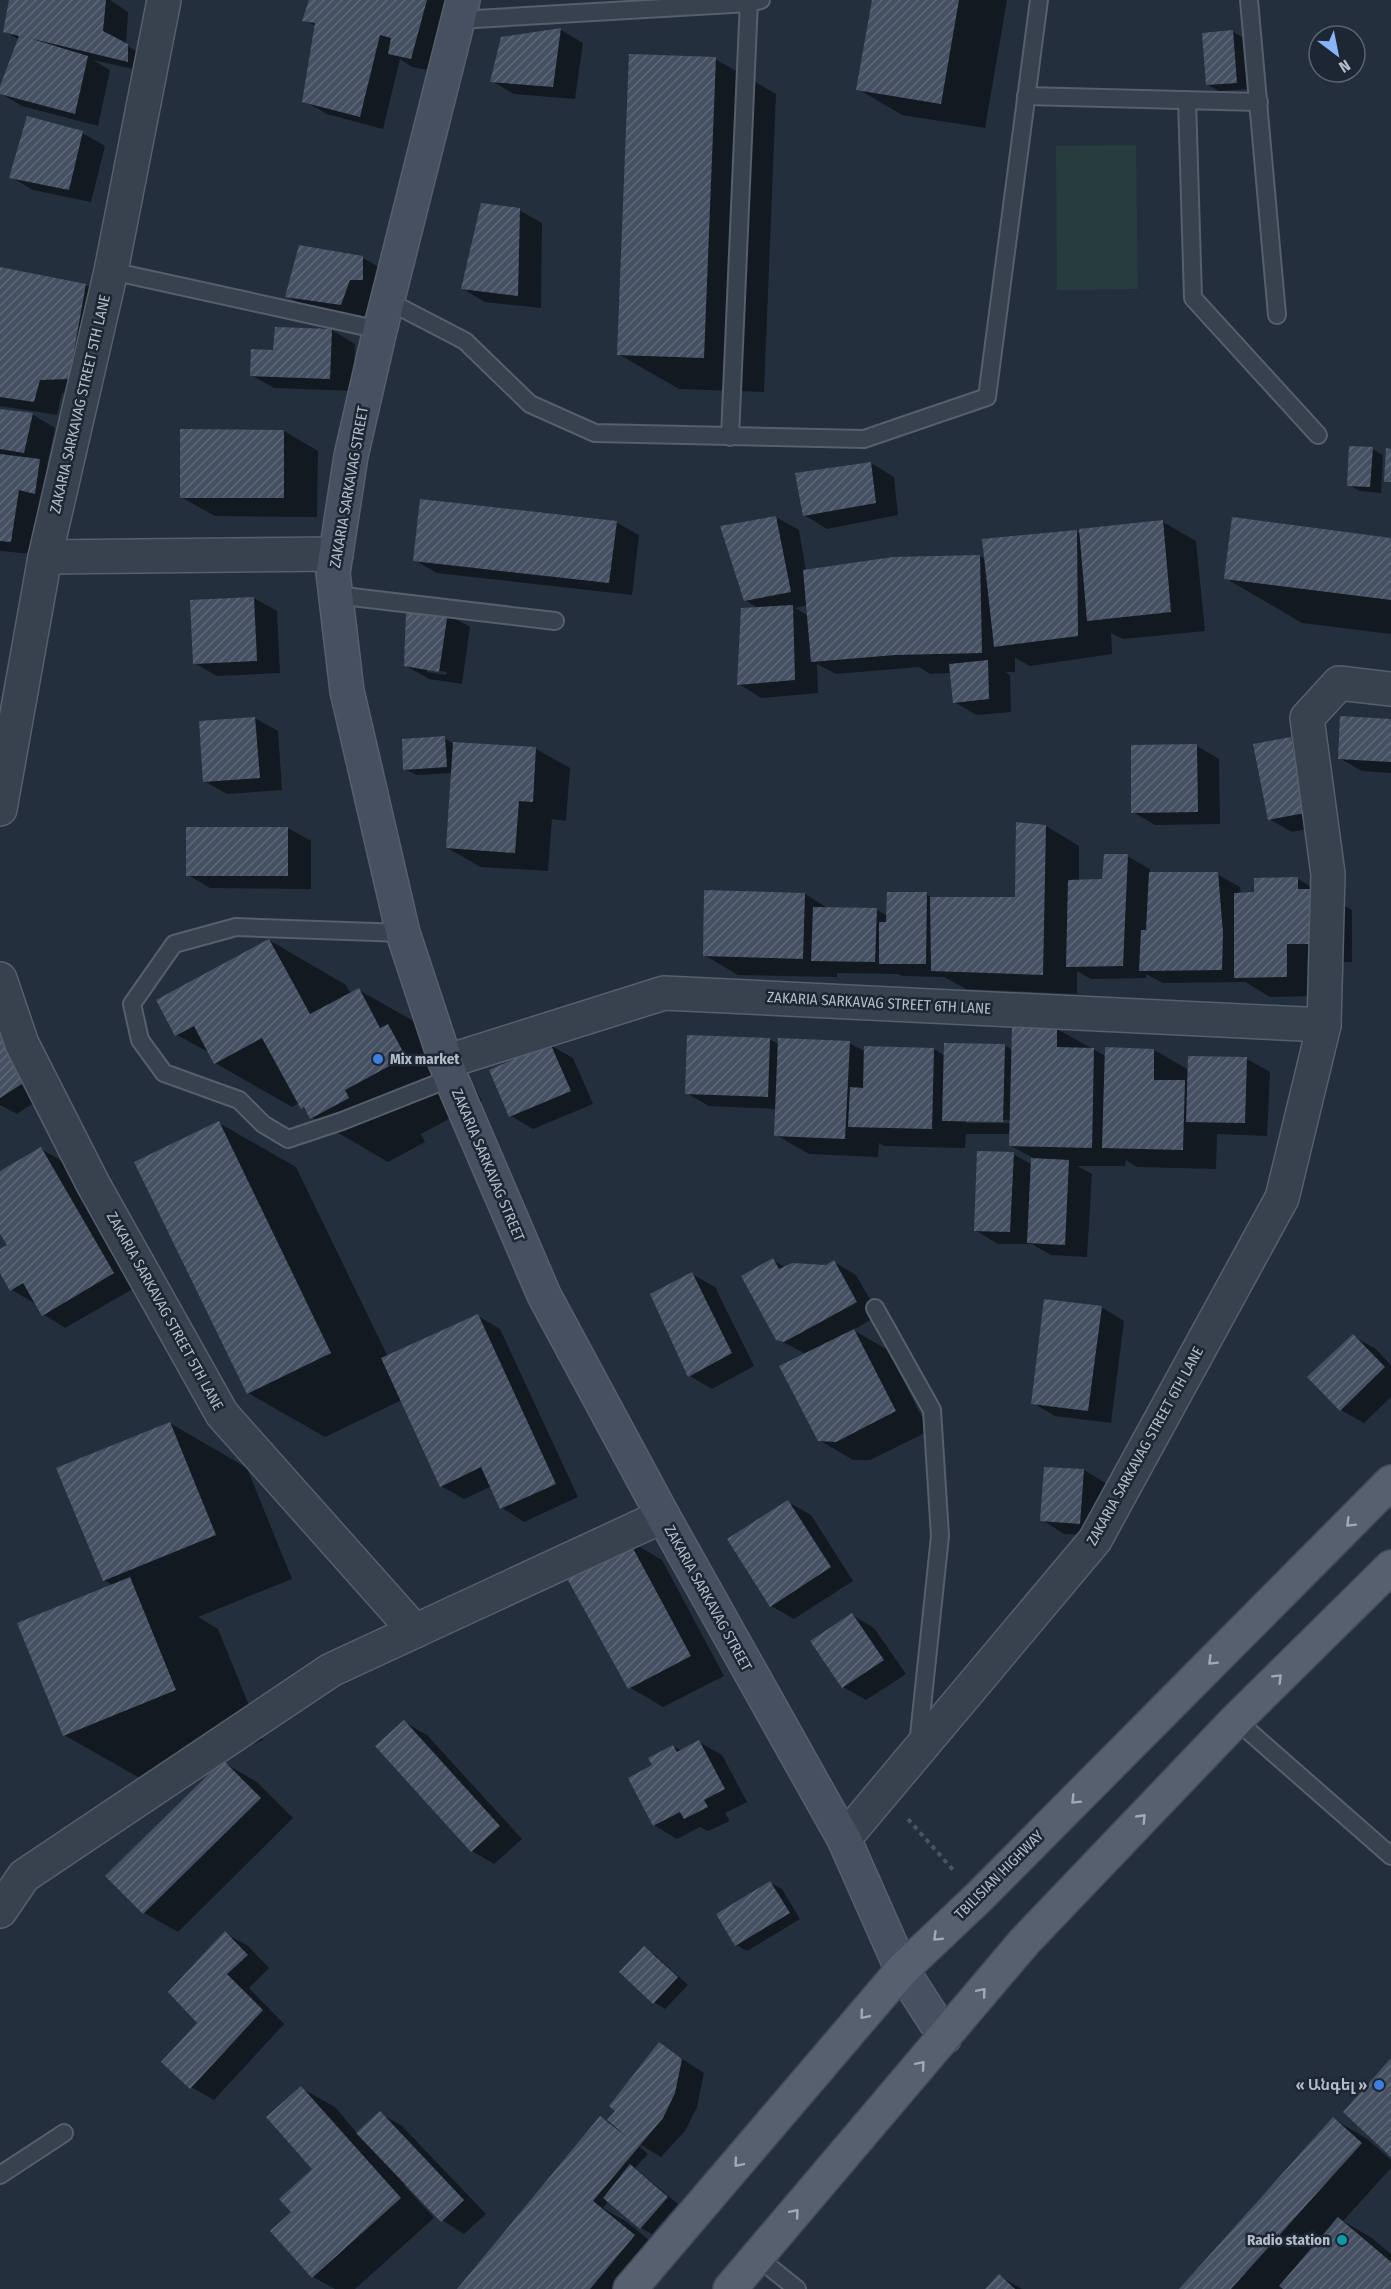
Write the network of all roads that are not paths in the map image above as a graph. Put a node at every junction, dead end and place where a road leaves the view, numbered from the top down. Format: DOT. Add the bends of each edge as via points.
graph roads {
  1 [pos="164,0"];
  2 [pos="1039,0"];
  3 [pos="1250,0"];
  4 [pos="753,1"];
  5 [pos="461,10"];
  6 [pos="1026,96"];
  7 [pos="1187,100"];
  8 [pos="1259,102"];
  9 [pos="111,271"];
  10 [pos="1277,315"];
  11 [pos="384,316"];
  12 [pos="1318,435"];
  13 [pos="730,437"];
  14 [pos="336,555"];
  15 [pos="45,556"];
  16 [pos="335,595"];
  17 [pos="555,621"];
  18 [pos="1391,688"];
  19 [pos="0,809"];
  20 [pos="403,933"];
  21 [pos="0,979"];
  22 [pos="1324,1025"];
  23 [pos="448,1070"];
  24 [pos="875,1308"];
  25 [pos="1391,1482"];
  26 [pos="663,1516"];
  27 [pos="1391,1566"];
  28 [pos="415,1631"];
  29 [pos="1236,1720"];
  30 [pos="917,1752"];
  31 [pos="844,1839"];
  32 [pos="1391,1856"];
  33 [pos="0,1911"];
  34 [pos="902,1970"];
  35 [pos="945,2037"];
  36 [pos="64,2133"];
  37 [pos="0,2175"];
  38 [pos="757,2258"];
  39 [pos="630,2289"];
  40 [pos="730,2289"];
  41 [pos="797,2289"];
  1 -- 9 [label="street, ZAKARIA SARKAVAG STREET 5TH LANE"];
  2 -- 6 [label="lane"];
  3 -- 8 [label="lane"];
  4 -- 5 [label="lane"];
  4 -- 13 [label="lane"];
  5 -- 11 [label="main road, ZAKARIA SARKAVAG STREET"];
  6 -- 7 [label="lane"];
  6 -- 13 [label="lane" via="987,397 864,439"];
  7 -- 8 [label="lane"];
  7 -- 12 [label="lane" via="1193,298"];
  8 -- 10 [label="lane"];
  9 -- 11 [label="lane"];
  9 -- 15 [label="street, ZAKARIA SARKAVAG STREET 5TH LANE"];
  11 -- 13 [label="lane" via="465,341 530,404 595,433"];
  11 -- 14 [label="main road, ZAKARIA SARKAVAG STREET" via="351,456"];
  14 -- 15 [label="street"];
  14 -- 16 [label="main road, ZAKARIA SARKAVAG STREET"];
  15 -- 19 [label="street, ZAKARIA SARKAVAG STREET 5TH LANE"];
  16 -- 17 [label="lane"];
  16 -- 20 [label="main road, ZAKARIA SARKAVAG STREET" via="347,691"];
  18 -- 22 [label="street, ZAKARIA SARKAVAG STREET 6TH LANE" via="1339,683 1307,718 1328,874"];
  20 -- 23 [label="main road, ZAKARIA SARKAVAG STREET"];
  20 -- 23 [label="lane" via="236,927 174,944 132,1004 140,1040 164,1073 239,1100 263,1124 288,1139 342,1122"];
  21 -- 28 [label="street, ZAKARIA SARKAVAG STREET 5TH LANE" via="22,1044 83,1164 222,1414"];
  22 -- 23 [label="street, ZAKARIA SARKAVAG STREET 6TH LANE" via="664,993"];
  22 -- 30 [label="street, ZAKARIA SARKAVAG STREET 6TH LANE" via="1282,1198 1095,1540"];
  23 -- 26 [label="main road, ZAKARIA SARKAVAG STREET" via="544,1295"];
  24 -- 30 [label="lane" via="932,1410 940,1536"];
  25 -- 34 [label="main road, TBILISIAN HIGHWAY, one-way"];
  26 -- 28 [label="street"];
  26 -- 31 [label="main road, ZAKARIA SARKAVAG STREET"];
  29 -- 27 [label="main road, one-way"];
  28 -- 33 [label="street" via="331,1670 24,1876"];
  29 -- 32 [label="lane"];
  35 -- 29 [label="main road, one-way" via="1025,1941"];
  30 -- 31 [label="street, ZAKARIA SARKAVAG STREET 6TH LANE"];
  31 -- 34 [label="main road, ZAKARIA SARKAVAG STREET"];
  34 -- 35 [label="main road, ZAKARIA SARKAVAG STREET"];
  34 -- 39 [label="main road, TBILISIAN HIGHWAY, one-way"];
  38 -- 35 [label="main road, one-way"];
  36 -- 37 [label="lane"];
  38 -- 40 [label="main road"];
  38 -- 41 [label="lane"];
}
